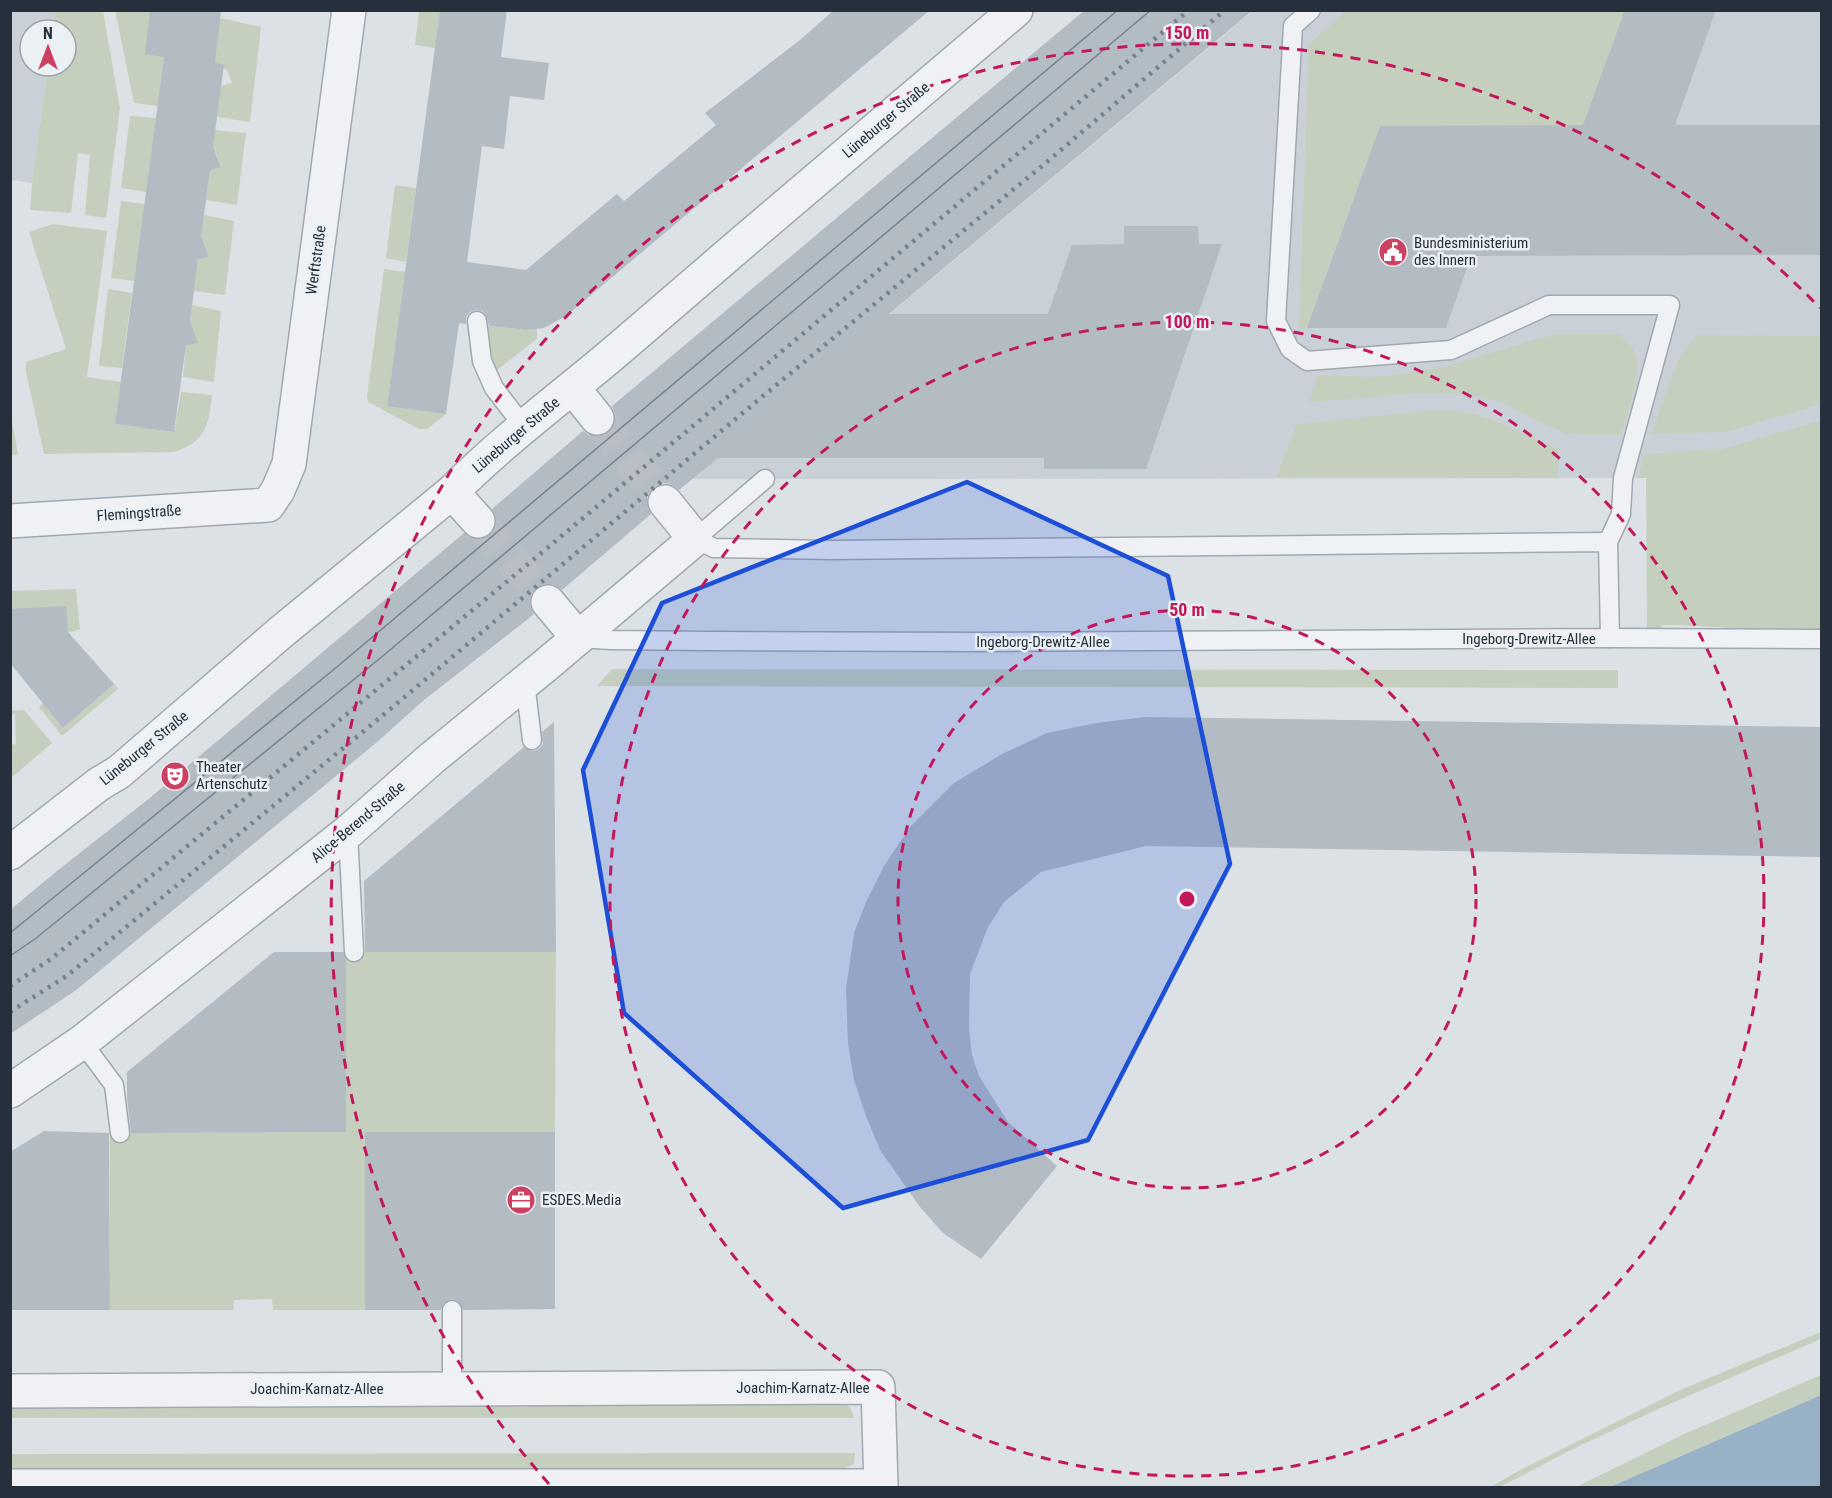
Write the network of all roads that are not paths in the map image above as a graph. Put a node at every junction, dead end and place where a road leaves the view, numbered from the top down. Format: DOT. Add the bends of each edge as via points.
graph roads {
  1 [pos="349,10"];
  2 [pos="1016,10"];
  3 [pos="1311,10"];
  4 [pos="477,321"];
  5 [pos="573,388"];
  6 [pos="597,418"];
  7 [pos="524,427"];
  8 [pos="765,479"];
  9 [pos="452,492"];
  10 [pos="665,502"];
  11 [pos="268,505"];
  12 [pos="10,521"];
  13 [pos="478,521"];
  14 [pos="695,539"];
  15 [pos="1608,542"];
  16 [pos="548,602"];
  17 [pos="578,638"];
  18 [pos="1610,638"];
  19 [pos="1821,639"];
  20 [pos="525,682"];
  21 [pos="532,740"];
  22 [pos="348,832"];
  23 [pos="10,853"];
  24 [pos="354,952"];
  25 [pos="82,1042"];
  26 [pos="10,1091"];
  27 [pos="120,1133"];
  28 [pos="452,1310"];
  29 [pos="452,1389"];
  30 [pos="10,1391"];
  31 [pos="10,1486"];
  32 [pos="230,1487"];
  33 [pos="273,1487"];
  1 -- 11 [label="street, Werftstraße" via="289,464"];
  2 -- 5 [label="street, Lüneburger Straße"];
  3 -- 15 [label="lane" via="1293,26 1276,321 1290,349 1308,361 1450,350 1548,305 1670,305 1623,478 1621,514"];
  4 -- 7 [label="lane" via="482,361 502,399"];
  5 -- 6 [label="street"];
  5 -- 7 [label="street, Lüneburger Straße"];
  7 -- 9 [label="street, Lüneburger Straße"];
  8 -- 14 [label="lane"];
  9 -- 13 [label="street"];
  9 -- 23 [label="street, Lüneburger Straße" via="119,772"];
  10 -- 14 [label="street"];
  11 -- 12 [label="street, Flemingstraße"];
  14 -- 15 [label="lane" via="714,548 832,550"];
  14 -- 17 [label="street, Alice-Berend-Straße"];
  15 -- 18 [label="lane, Ingeborg-Drewitz-Allee"];
  16 -- 17 [label="street"];
  17 -- 18 [label="lane, Ingeborg-Drewitz-Allee" via="942,642"];
  17 -- 20 [label="street, Alice-Berend-Straße"];
  18 -- 19 [label="lane"];
  20 -- 21 [label="lane"];
  20 -- 22 [label="street, Alice-Berend-Straße"];
  22 -- 24 [label="lane"];
  22 -- 25 [label="street, Alice-Berend-Straße"];
  25 -- 26 [label="street, Alice-Berend-Straße"];
  25 -- 27 [label="lane" via="114,1085"];
  28 -- 29 [label="lane"];
  29 -- 30 [label="street, Joachim-Karnatz-Allee"];
  29 -- 33 [label="street, Joachim-Karnatz-Allee" via="878,1387 881,1486"];
  31 -- 32 [label="street, Joachim-Karnatz-Allee"];
  32 -- 33 [label="street, Joachim-Karnatz-Allee"];
}
